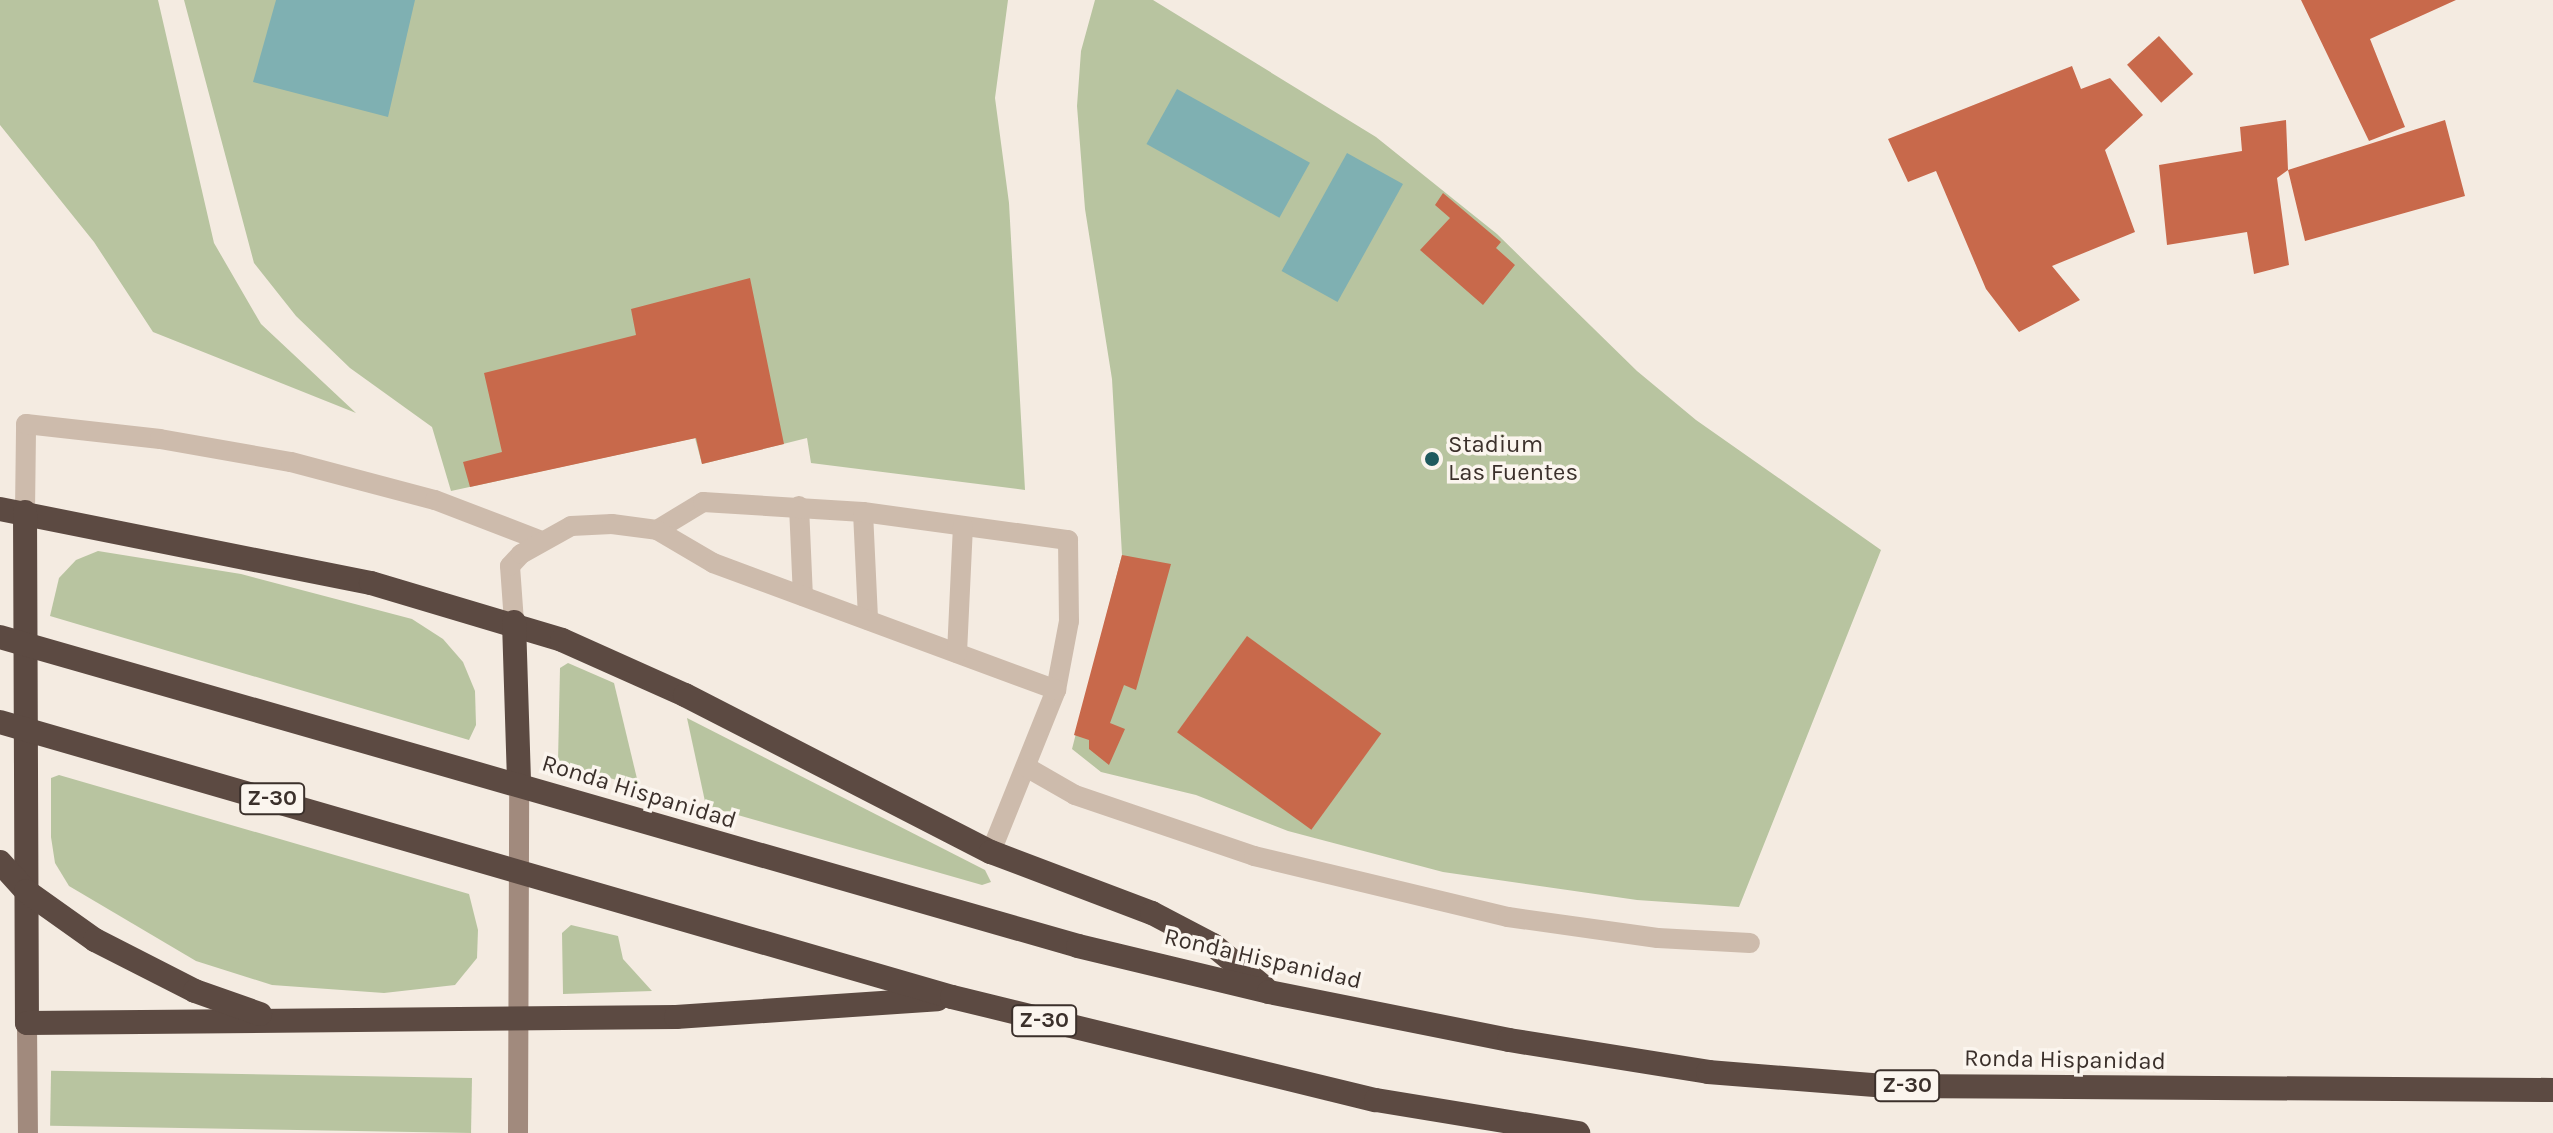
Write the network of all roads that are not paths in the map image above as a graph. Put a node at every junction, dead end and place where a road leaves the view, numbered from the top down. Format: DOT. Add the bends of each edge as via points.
graph roads {
  1 [pos="799,506"];
  2 [pos="0,509"];
  3 [pos="25,512"];
  4 [pos="863,512"];
  5 [pos="963,526"];
  6 [pos="657,530"];
  7 [pos="539,540"];
  8 [pos="803,596"];
  9 [pos="868,620"];
  10 [pos="514,622"];
  11 [pos="0,637"];
  12 [pos="25,645"];
  13 [pos="957,653"];
  14 [pos="1056,690"];
  15 [pos="0,722"];
  16 [pos="25,729"];
  17 [pos="1028,768"];
  18 [pos="519,785"];
  19 [pos="991,852"];
  20 [pos="0,862"];
  21 [pos="519,871"];
  22 [pos="26,891"];
  23 [pos="1750,943"];
  24 [pos="1269,992"];
  25 [pos="952,997"];
  26 [pos="518,1018"];
  27 [pos="284,1022"];
  28 [pos="27,1023"];
  29 [pos="2553,1090"];
  30 [pos="28,1133"];
  31 [pos="518,1133"];
  32 [pos="1578,1133"];
  1 -- 4 [label="street"];
  1 -- 6 [label="street" via="703,502"];
  1 -- 8 [label="street"];
  2 -- 3 [label="highway"];
  3 -- 7 [label="street" via="26,424 160,439 291,462 435,500"];
  3 -- 10 [label="highway" via="371,583"];
  3 -- 12 [label="highway"];
  4 -- 5 [label="street"];
  4 -- 9 [label="street"];
  5 -- 13 [label="street"];
  5 -- 14 [label="street" via="1068,540 1069,621"];
  6 -- 7 [label="street" via="571,526"];
  6 -- 8 [label="street" via="713,563"];
  7 -- 10 [label="street" via="510,566"];
  8 -- 9 [label="street"];
  9 -- 13 [label="street"];
  10 -- 18 [label="highway"];
  10 -- 19 [label="highway" via="685,695"];
  11 -- 12 [label="highway, Ronda Hispanidad / Z-30"];
  12 -- 16 [label="highway"];
  12 -- 18 [label="highway, Ronda Hispanidad / Z-30"];
  13 -- 14 [label="street"];
  14 -- 17 [label="street"];
  15 -- 16 [label="highway, Z-30"];
  16 -- 21 [label="highway, Z-30"];
  16 -- 22 [label="highway"];
  17 -- 19 [label="street"];
  17 -- 23 [label="street" via="1075,795 1254,856 1508,917 1658,938"];
  18 -- 21 [label="main road"];
  18 -- 24 [label="highway, Ronda Hispanidad / Z-30" via="891,895"];
  19 -- 24 [label="highway" via="1152,913 1213,945"];
  20 -- 22 [label="highway"];
  21 -- 25 [label="highway, Z-30"];
  21 -- 26 [label="main road"];
  22 -- 27 [label="highway" via="142,965 231,1006"];
  22 -- 28 [label="highway"];
  24 -- 29 [label="highway, Ronda Hispanidad / Z-30" via="1708,1072 1887,1086"];
  25 -- 26 [label="highway" via="822,1010"];
  25 -- 32 [label="highway, Z-30" via="1376,1100"];
  26 -- 27 [label="highway"];
  26 -- 31 [label="main road"];
  27 -- 28 [label="highway"];
  28 -- 30 [label="main road"];
}
